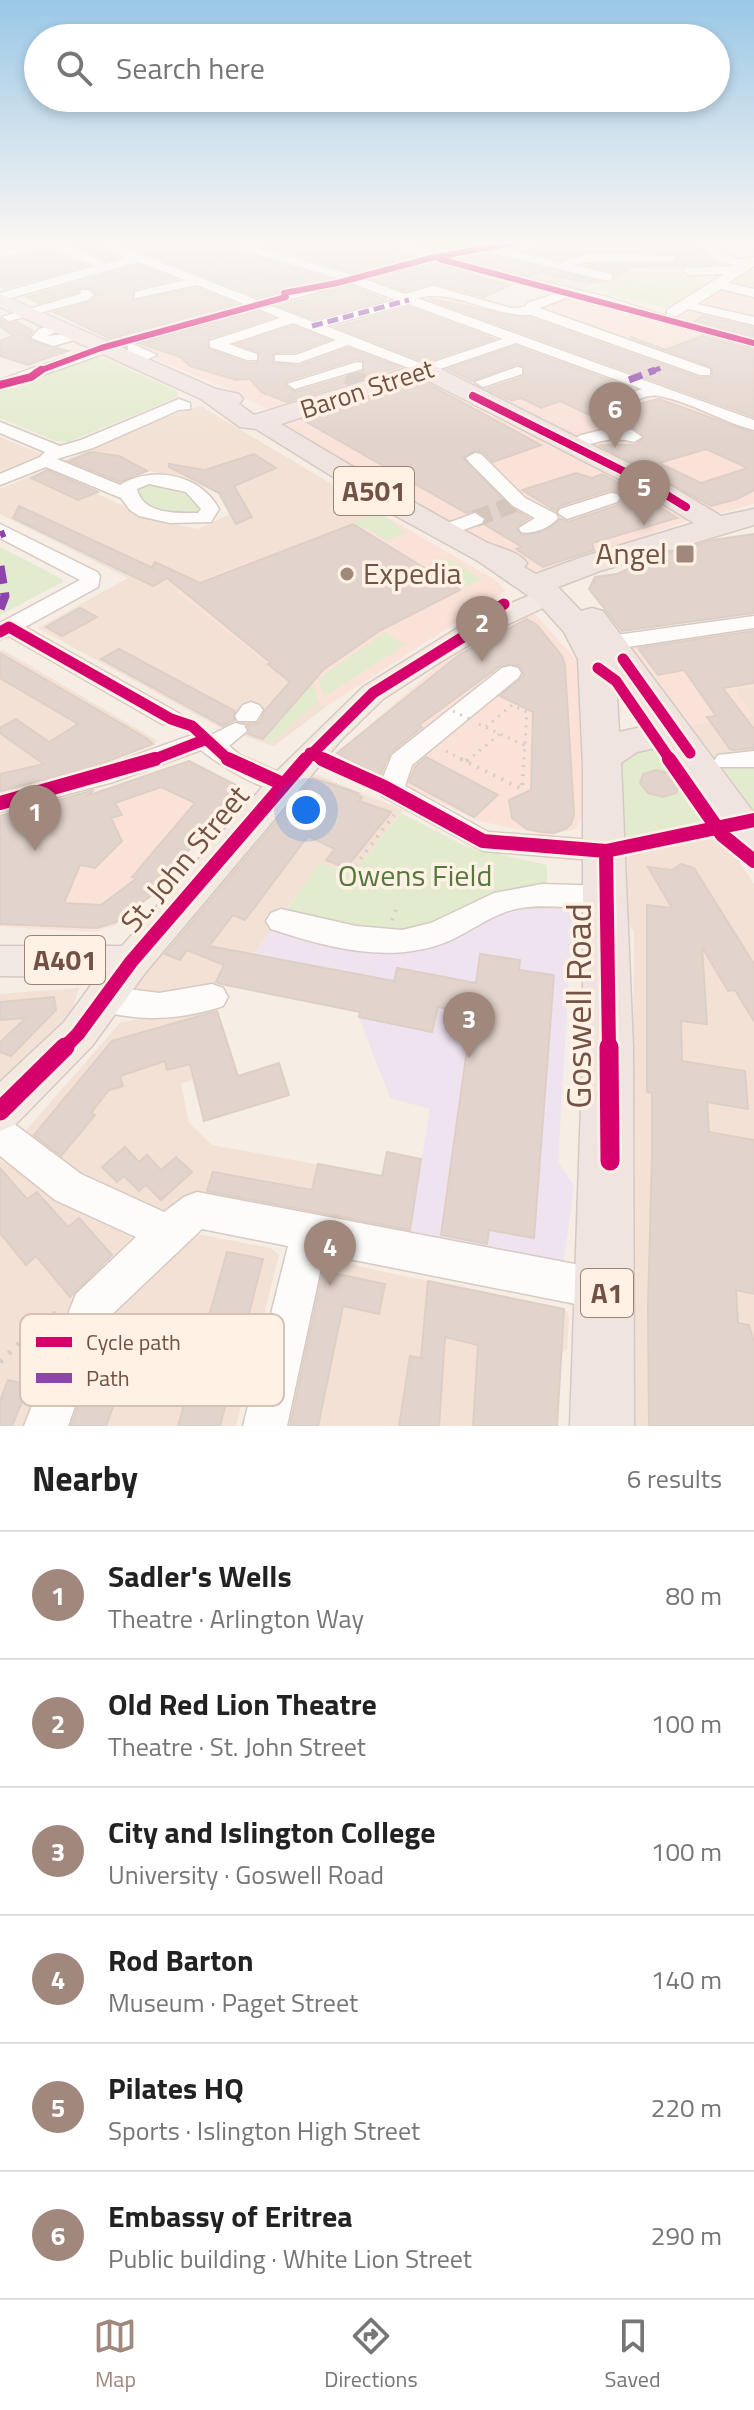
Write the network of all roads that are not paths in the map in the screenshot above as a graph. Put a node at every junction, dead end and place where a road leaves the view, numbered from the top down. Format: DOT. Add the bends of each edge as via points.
graph roads {
  1 [pos="242,309"];
  2 [pos="270,309"];
  3 [pos="373,309"];
  4 [pos="432,309"];
  5 [pos="499,309"];
  6 [pos="630,309"];
  7 [pos="679,309"];
  8 [pos="6,310"];
  9 [pos="532,311"];
  10 [pos="294,318"];
  11 [pos="754,321"];
  12 [pos="312,326"];
  13 [pos="711,332"];
  14 [pos="688,338"];
  15 [pos="515,339"];
  16 [pos="348,340"];
  17 [pos="606,341"];
  18 [pos="754,343"];
  19 [pos="101,348"];
  20 [pos="26,349"];
  21 [pos="252,357"];
  22 [pos="565,357"];
  23 [pos="280,358"];
  24 [pos="62,362"];
  25 [pos="663,367"];
  26 [pos="425,370"];
  27 [pos="348,371"];
  28 [pos="517,371"];
  29 [pos="705,372"];
  30 [pos="629,380"];
  31 [pos="295,384"];
  32 [pos="0,385"];
  33 [pos="471,385"];
  34 [pos="655,390"];
  35 [pos="605,398"];
  36 [pos="182,405"];
  37 [pos="261,409"];
  38 [pos="754,425"];
  39 [pos="0,427"];
  40 [pos="634,437"];
  41 [pos="572,445"];
  42 [pos="50,457"];
  43 [pos="475,458"];
  44 [pos="0,480"];
  45 [pos="127,494"];
  46 [pos="611,498"];
  47 [pos="567,513"];
  48 [pos="752,516"];
  49 [pos="475,519"];
  50 [pos="717,525"];
  51 [pos="528,528"];
  52 [pos="0,530"];
  53 [pos="444,531"];
  54 [pos="548,587"];
  55 [pos="754,622"];
  56 [pos="4,630"];
  57 [pos="599,652"];
  58 [pos="510,673"];
  59 [pos="171,719"];
  60 [pos="244,719"];
  61 [pos="665,734"];
  62 [pos="208,743"];
  63 [pos="754,759"];
  64 [pos="727,761"];
  65 [pos="601,764"];
  66 [pos="283,784"];
  67 [pos="0,803"];
  68 [pos="749,830"];
  69 [pos="754,861"];
  70 [pos="607,874"];
  71 [pos="281,921"];
  72 [pos="0,961"];
  73 [pos="131,962"];
  74 [pos="212,997"];
  75 [pos="105,999"];
  76 [pos="0,1111"];
  77 [pos="0,1135"];
  78 [pos="168,1233"];
  79 [pos="322,1234"];
  80 [pos="607,1290"];
  81 [pos="88,1314"];
  82 [pos="284,1362"];
  83 [pos="53,1406"];
  84 [pos="271,1406"];
  85 [pos="46,1426"];
  86 [pos="265,1426"];
  87 [pos="602,1426"];
  1 -- 19 [label="street"];
  2 -- 10 [label="street"];
  3 -- 12 [label="street"];
  4 -- 15 [label="street"];
  5 -- 9 [label="street"];
  6 -- 13 [label="street"];
  7 -- 11 [label="street"];
  8 -- 19 [label="highway, A501"];
  9 -- 29 [label="street"];
  10 -- 12 [label="street"];
  10 -- 21 [label="street" via="215,344"];
  12 -- 16 [label="street"];
  13 -- 14 [label="street"];
  13 -- 18 [label="street"];
  15 -- 22 [label="street"];
  15 -- 26 [label="street, Baron Street"];
  16 -- 23 [label="street" via="305,359"];
  16 -- 26 [label="street"];
  17 -- 22 [label="street"];
  19 -- 24 [label="street"];
  19 -- 37 [label="highway, A501" via="133,355 265,417"];
  20 -- 24 [label="street"];
  22 -- 30 [label="street"];
  24 -- 32 [label="street"];
  25 -- 30 [label="street"];
  26 -- 33 [label="highway"];
  26 -- 37 [label="highway, Baron Street"];
  27 -- 31 [label="street"];
  28 -- 33 [label="street"];
  30 -- 34 [label="street"];
  33 -- 41 [label="highway"];
  34 -- 35 [label="street" via="616,403"];
  34 -- 38 [label="street"];
  36 -- 42 [label="street"];
  37 -- 53 [label="highway, A501"];
  39 -- 42 [label="street" via="53,448"];
  40 -- 41 [label="street" via="611,431"];
  41 -- 50 [label="highway" via="643,489"];
  42 -- 44 [label="street"];
  42 -- 45 [label="street"];
  43 -- 51 [label="street" via="517,502 549,518"];
  46 -- 47 [label="street"];
  48 -- 50 [label="highway"];
  49 -- 53 [label="street"];
  50 -- 54 [label="highway"];
  52 -- 56 [label="street" via="90,576 91,583"];
  53 -- 54 [label="highway, A501" via="498,565"];
  54 -- 57 [label="highway, A501"];
  54 -- 66 [label="main road, St. John Street / A401" via="373,693"];
  55 -- 57 [label="street"];
  56 -- 59 [label="street"];
  57 -- 61 [label="highway, A501"];
  57 -- 65 [label="highway, Goswell Road / A1"];
  58 -- 70 [label="street" via="401,761 399,795 483,841"];
  60 -- 62 [label="street"];
  61 -- 65 [label="highway" via="616,747"];
  61 -- 68 [label="highway, A501"];
  61 -- 69 [label="highway, A501" via="722,835"];
  62 -- 66 [label="street"];
  62 -- 67 [label="street"];
  63 -- 64 [label="street"];
  65 -- 70 [label="highway, Goswell Road / A1"];
  66 -- 73 [label="main road, St. John Street / A401"];
  70 -- 71 [label="street" via="504,901 404,942"];
  70 -- 80 [label="highway, Goswell Road / A1"];
  72 -- 73 [label="main road, A401"];
  73 -- 75 [label="main road, St. John Street"];
  74 -- 75 [label="street" via="159,1006"];
  75 -- 76 [label="main road, St. John Street" via="78,1034"];
  77 -- 78 [label="street" via="68,1187"];
  78 -- 79 [label="street" via="197,1210"];
  78 -- 81 [label="street"];
  79 -- 80 [label="street"];
  79 -- 82 [label="street"];
  80 -- 87 [label="highway, Goswell Road / A1"];
  83 -- 85 [label="street"];
  84 -- 86 [label="street"];
}
